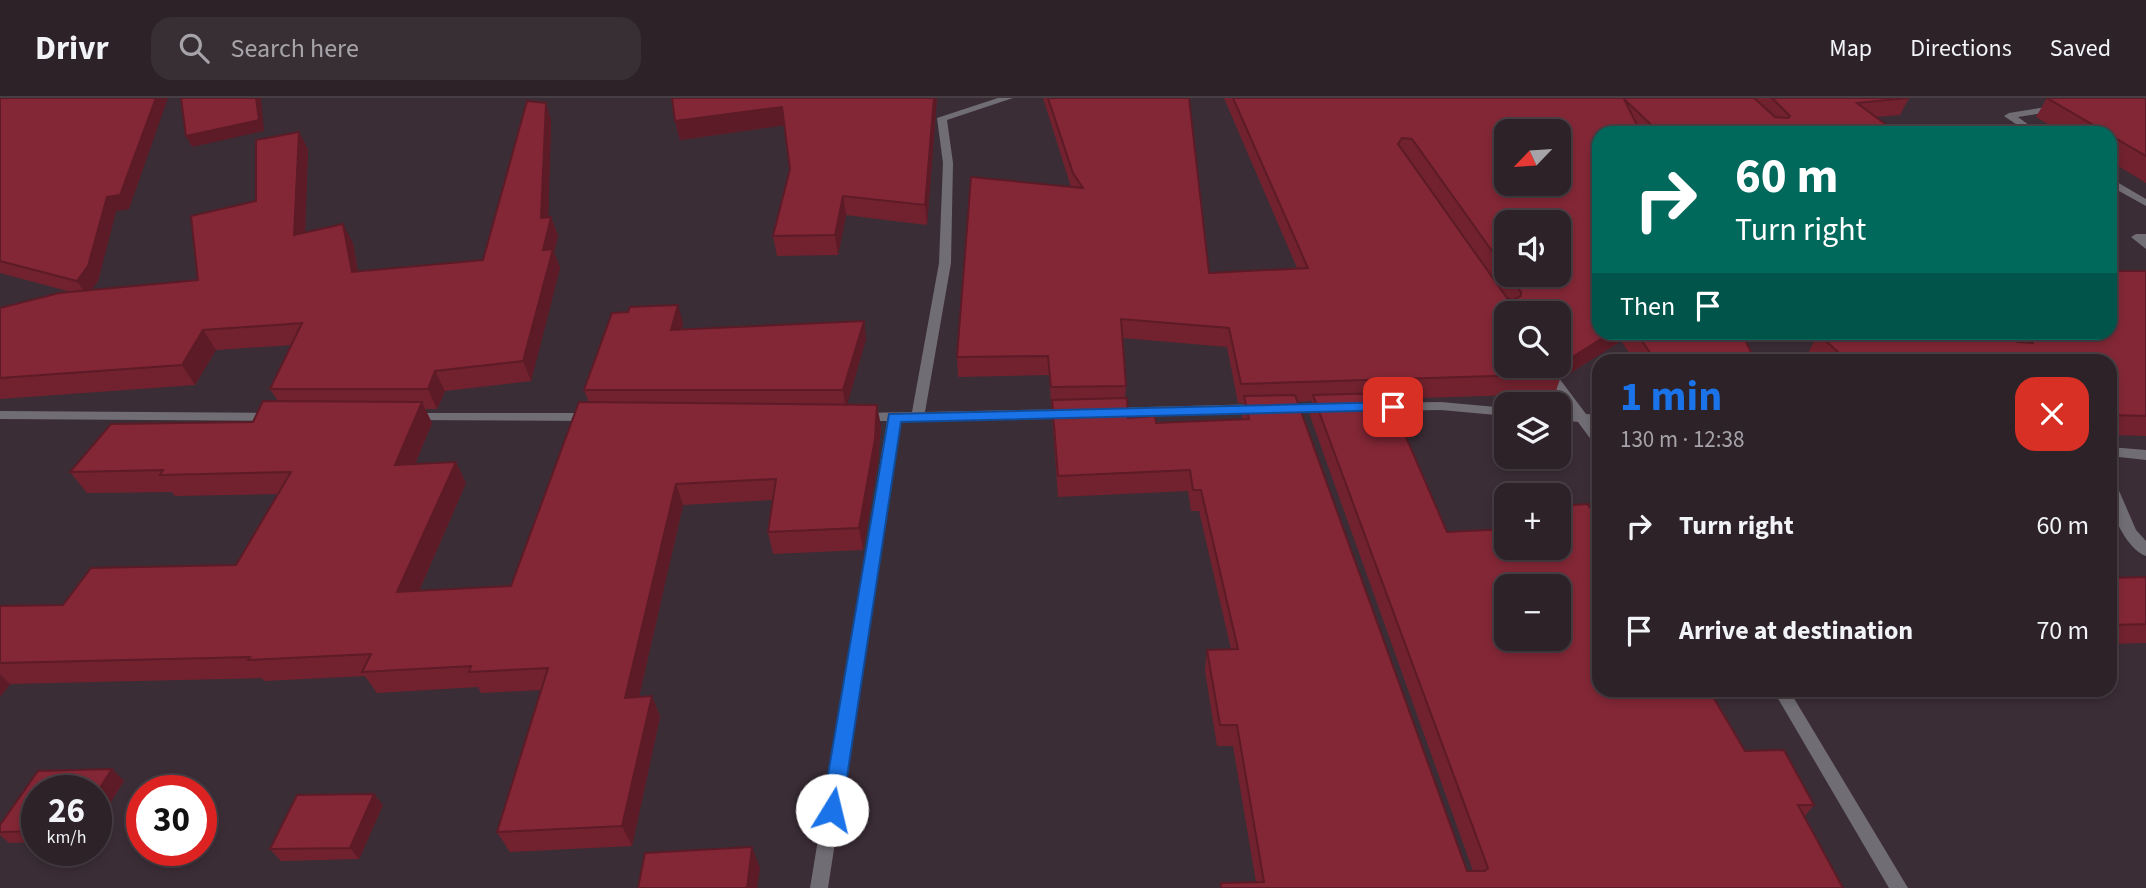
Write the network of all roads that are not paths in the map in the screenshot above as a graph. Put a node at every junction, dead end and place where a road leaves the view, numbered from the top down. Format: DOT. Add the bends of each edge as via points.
graph roads {
  1 [pos="1008,98"];
  2 [pos="2071,106"];
  3 [pos="2024,126"];
  4 [pos="2117,185"];
  5 [pos="2146,203"];
  6 [pos="2146,237"];
  7 [pos="2146,246"];
  8 [pos="1552,378"];
  9 [pos="1494,411"];
  10 [pos="0,415"];
  11 [pos="286,416"];
  12 [pos="396,417"];
  13 [pos="604,417"];
  14 [pos="853,417"];
  15 [pos="894,417"];
  16 [pos="918,417"];
  17 [pos="1571,417"];
  18 [pos="1579,417"];
  19 [pos="1592,418"];
  20 [pos="1592,432"];
  21 [pos="2117,452"];
  22 [pos="2146,455"];
  23 [pos="2117,502"];
  24 [pos="2146,551"];
  25 [pos="1785,697"];
  26 [pos="820,888"];
  27 [pos="1899,888"];
  1 -- 16 [label="street" via="942,118 948,163 945,263"];
  2 -- 3 [label="street" via="2009,116"];
  4 -- 5 [label="street"];
  6 -- 7 [label="street" via="2136,237"];
  8 -- 18 [label="street"];
  9 -- 16 [label="street" via="1441,406 1357,407 1300,414 1092,412"];
  10 -- 11 [label="street"];
  12 -- 13 [label="street"];
  14 -- 15 [label="street"];
  15 -- 16 [label="street"];
  15 -- 26 [label="street"];
  17 -- 18 [label="street"];
  18 -- 19 [label="street"];
  18 -- 20 [label="street"];
  21 -- 22 [label="street"];
  23 -- 24 [label="street" via="2130,533"];
  25 -- 27 [label="street"];
}
